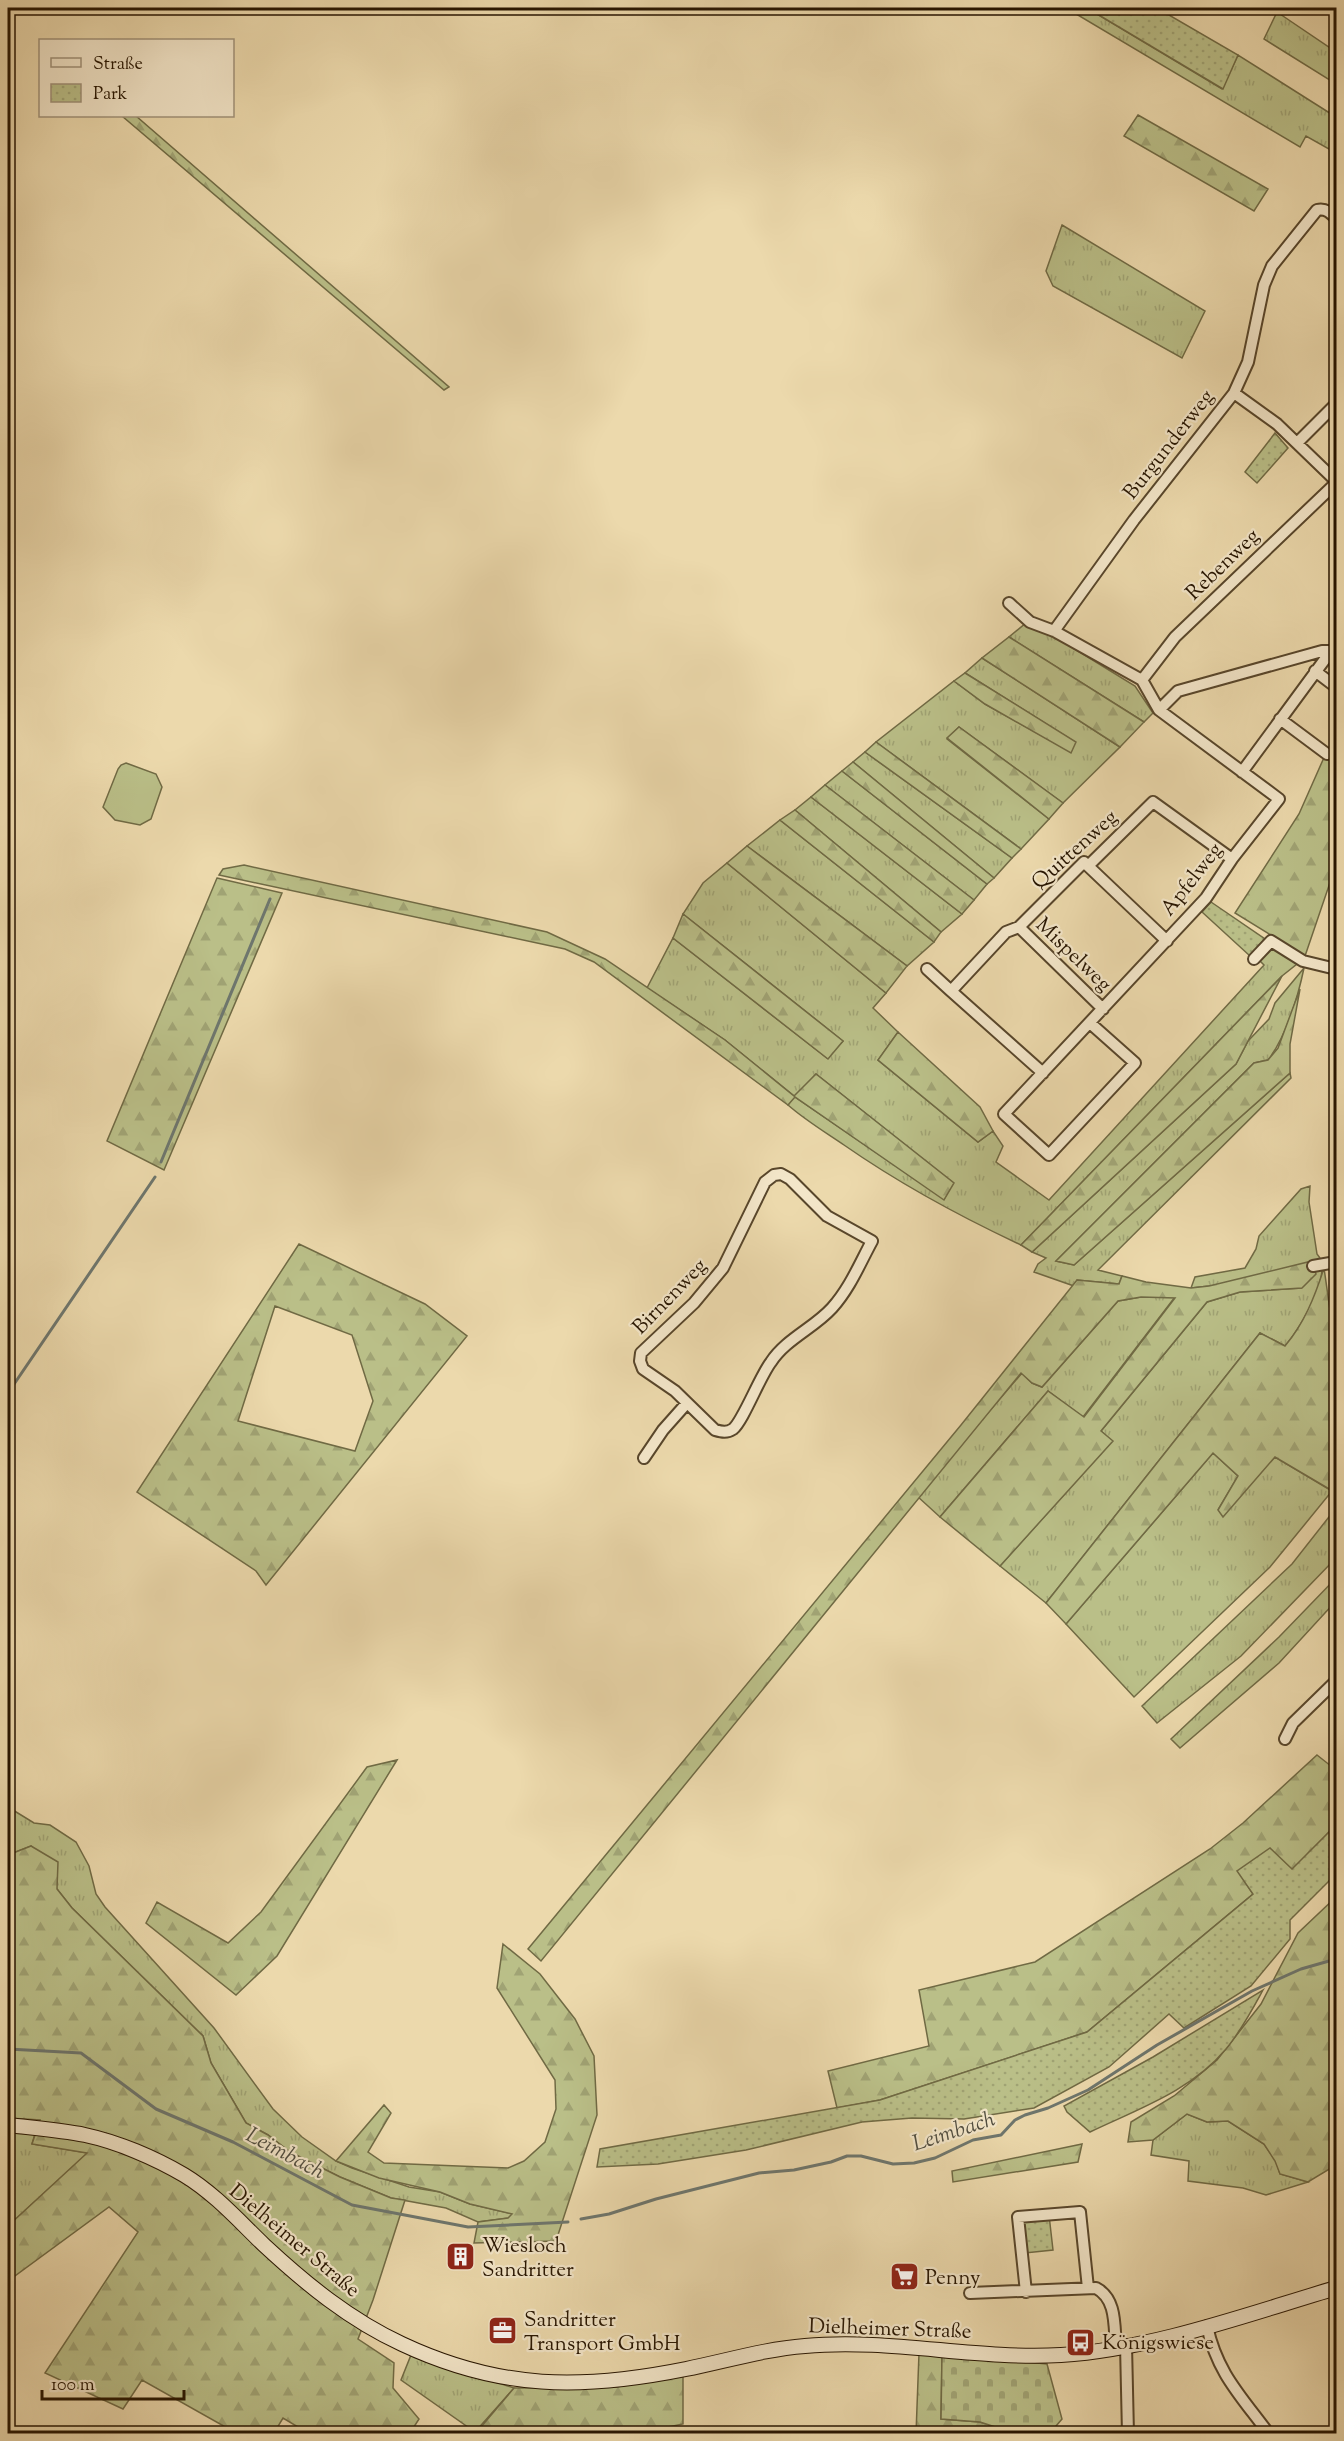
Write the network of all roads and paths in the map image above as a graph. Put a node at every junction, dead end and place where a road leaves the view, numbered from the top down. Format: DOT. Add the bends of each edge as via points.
graph roads {
  1 [pos="1336,219"];
  2 [pos="1234,393"];
  3 [pos="1336,404"];
  4 [pos="1297,443"];
  5 [pos="1336,482"];
  6 [pos="1008,603"];
  7 [pos="1054,631"];
  8 [pos="1334,651"];
  9 [pos="1315,671"];
  10 [pos="1142,680"];
  11 [pos="1336,687"];
  12 [pos="1158,710"];
  13 [pos="1280,719"];
  14 [pos="1327,754"];
  15 [pos="1242,772"];
  16 [pos="1232,859"];
  17 [pos="1088,866"];
  18 [pos="1019,927"];
  19 [pos="1167,941"];
  20 [pos="1254,959"];
  21 [pos="927,969"];
  22 [pos="1336,969"];
  23 [pos="951,991"];
  24 [pos="1103,1008"];
  25 [pos="1090,1023"];
  26 [pos="1043,1073"];
  27 [pos="1336,1262"];
  28 [pos="1313,1266"];
  29 [pos="687,1403"];
  30 [pos="644,1458"];
  31 [pos="1336,1681"];
  32 [pos="1285,1739"];
  33 [pos="8,2125"];
  34 [pos="1088,2288"];
  35 [pos="1336,2288"];
  36 [pos="1026,2292"];
  37 [pos="970,2293"];
  38 [pos="1207,2326"];
  39 [pos="1121,2346"];
  40 [pos="1128,2433"];
  41 [pos="1269,2433"];
  1 -- 2 [label="street" via="1323,209 1317,210 1272,266 1264,285 1248,362"];
  2 -- 4 [label="street, Burgunderweg"];
  2 -- 7 [label="street, Burgunderweg" via="1134,520"];
  3 -- 4 [label="street"];
  4 -- 5 [label="street, Burgunderweg"];
  5 -- 10 [label="street, Rebenweg" via="1175,637"];
  6 -- 7 [label="street" via="1030,622"];
  7 -- 10 [label="street"];
  8 -- 9 [label="street"];
  8 -- 12 [label="street" via="1277,662 1178,691"];
  9 -- 11 [label="street"];
  9 -- 13 [label="street"];
  10 -- 12 [label="street, Apfelweg"];
  12 -- 15 [label="street, Apfelweg"];
  13 -- 14 [label="street"];
  13 -- 15 [label="street"];
  15 -- 16 [label="street, Apfelweg" via="1279,799"];
  16 -- 17 [label="street, Quittenweg" via="1153,802"];
  16 -- 19 [label="street, Apfelweg" via="1206,898"];
  17 -- 18 [label="street, Quittenweg" via="1084,862"];
  17 -- 19 [label="street"];
  18 -- 23 [label="street, Quittenweg" via="1006,932"];
  18 -- 24 [label="street, Mispelweg"];
  19 -- 24 [label="street, Apfelweg"];
  20 -- 22 [label="street" via="1271,941 1303,961"];
  21 -- 23 [label="street"];
  23 -- 26 [label="street"];
  24 -- 25 [label="street, Apfelweg"];
  25 -- 26 [label="street, Apfelweg"];
  25 -- 26 [label="street, Apfelweg" via="1135,1063 1049,1155 1004,1114"];
  27 -- 28 [label="street"];
  29 -- 29 [label="street, Birnenweg" via="643,1369 641,1353 694,1303 723,1268 765,1182 782,1174 827,1216 872,1240 833,1307 772,1360 731,1431 715,1430"];
  29 -- 30 [label="street"];
  31 -- 32 [label="street" via="1293,1723"];
  33 -- 39 [label="main road, Dielheimer Straße" via="88,2136 138,2153 185,2176 342,2310 432,2357 515,2380 561,2384 618,2381 810,2345 870,2345 1024,2356 1065,2355"];
  34 -- 36 [label="street"];
  34 -- 36 [label="street" via="1080,2212 1018,2217"];
  34 -- 39 [label="street" via="1102,2292 1111,2303"];
  35 -- 38 [label="main road, Dielheimer Straße"];
  36 -- 37 [label="street"];
  38 -- 39 [label="main road, Dielheimer Straße"];
  38 -- 41 [label="street" via="1222,2371"];
  39 -- 40 [label="street"];
}
